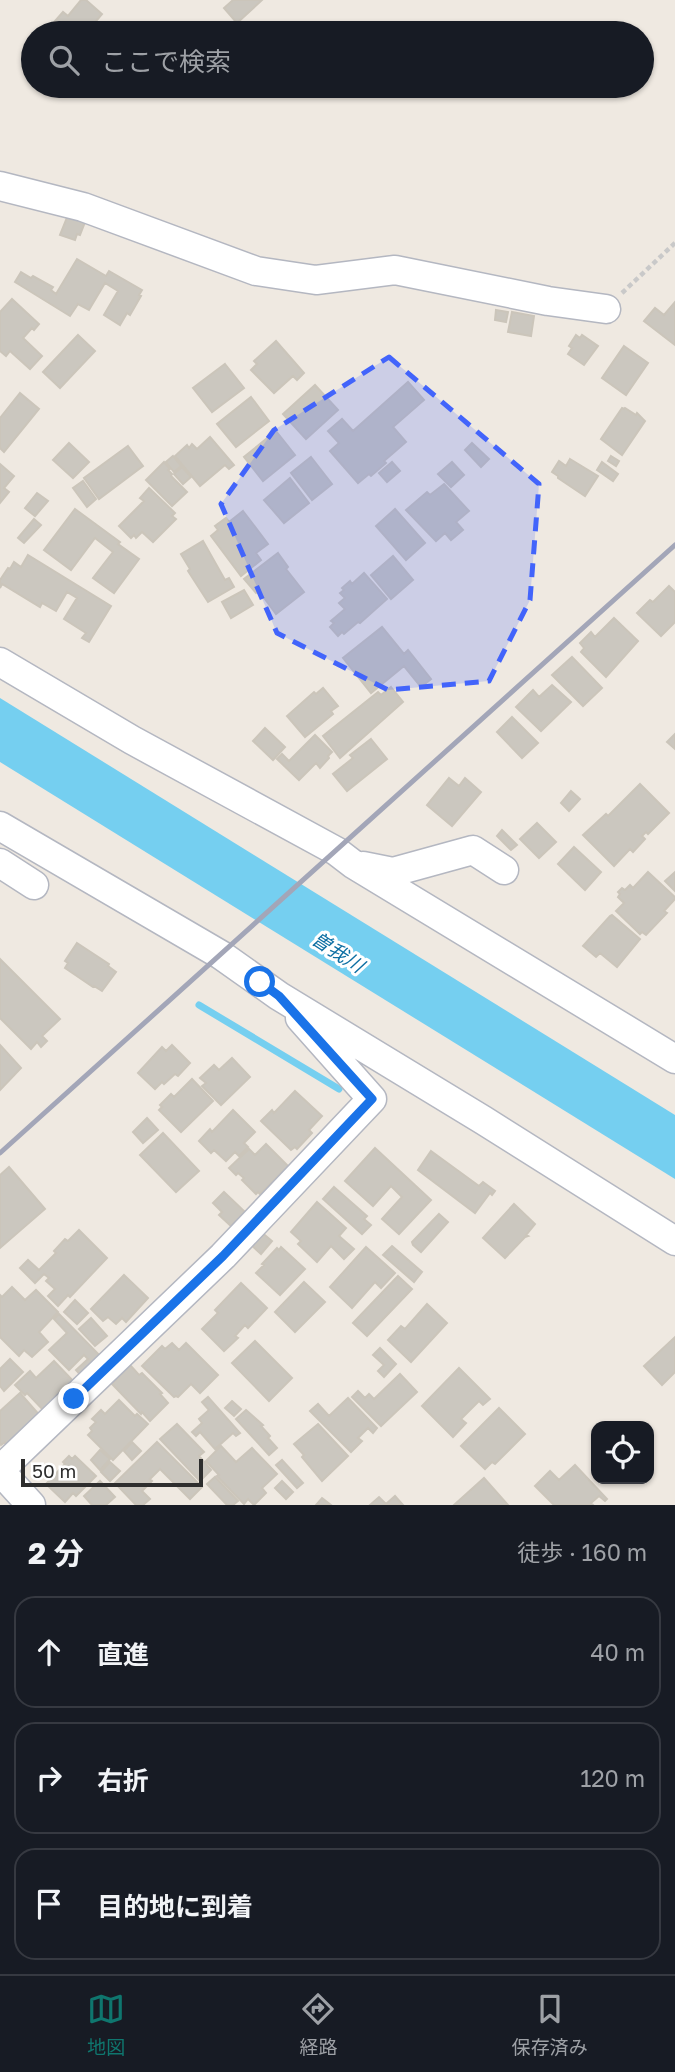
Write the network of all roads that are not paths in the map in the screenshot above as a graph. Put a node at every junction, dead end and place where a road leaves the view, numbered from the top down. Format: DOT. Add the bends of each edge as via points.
graph roads {
  1 [pos="0,186"];
  2 [pos="606,309"];
  3 [pos="0,662"];
  4 [pos="0,826"];
  5 [pos="0,863"];
  6 [pos="353,864"];
  7 [pos="504,870"];
  8 [pos="34,885"];
  9 [pos="279,996"];
  10 [pos="675,1059"];
  11 [pos="675,1241"];
  12 [pos="0,1470"];
  13 [pos="31,1505"];
  1 -- 2 [label="street" via="83,207 256,271 316,280 395,270"];
  3 -- 6 [label="street"];
  4 -- 9 [label="street" via="221,955"];
  5 -- 8 [label="street"];
  6 -- 7 [label="street" via="393,872 473,850"];
  6 -- 10 [label="street"];
  9 -- 11 [label="street"];
  9 -- 12 [label="street" via="372,1099 223,1256"];
  12 -- 13 [label="street"];
}
